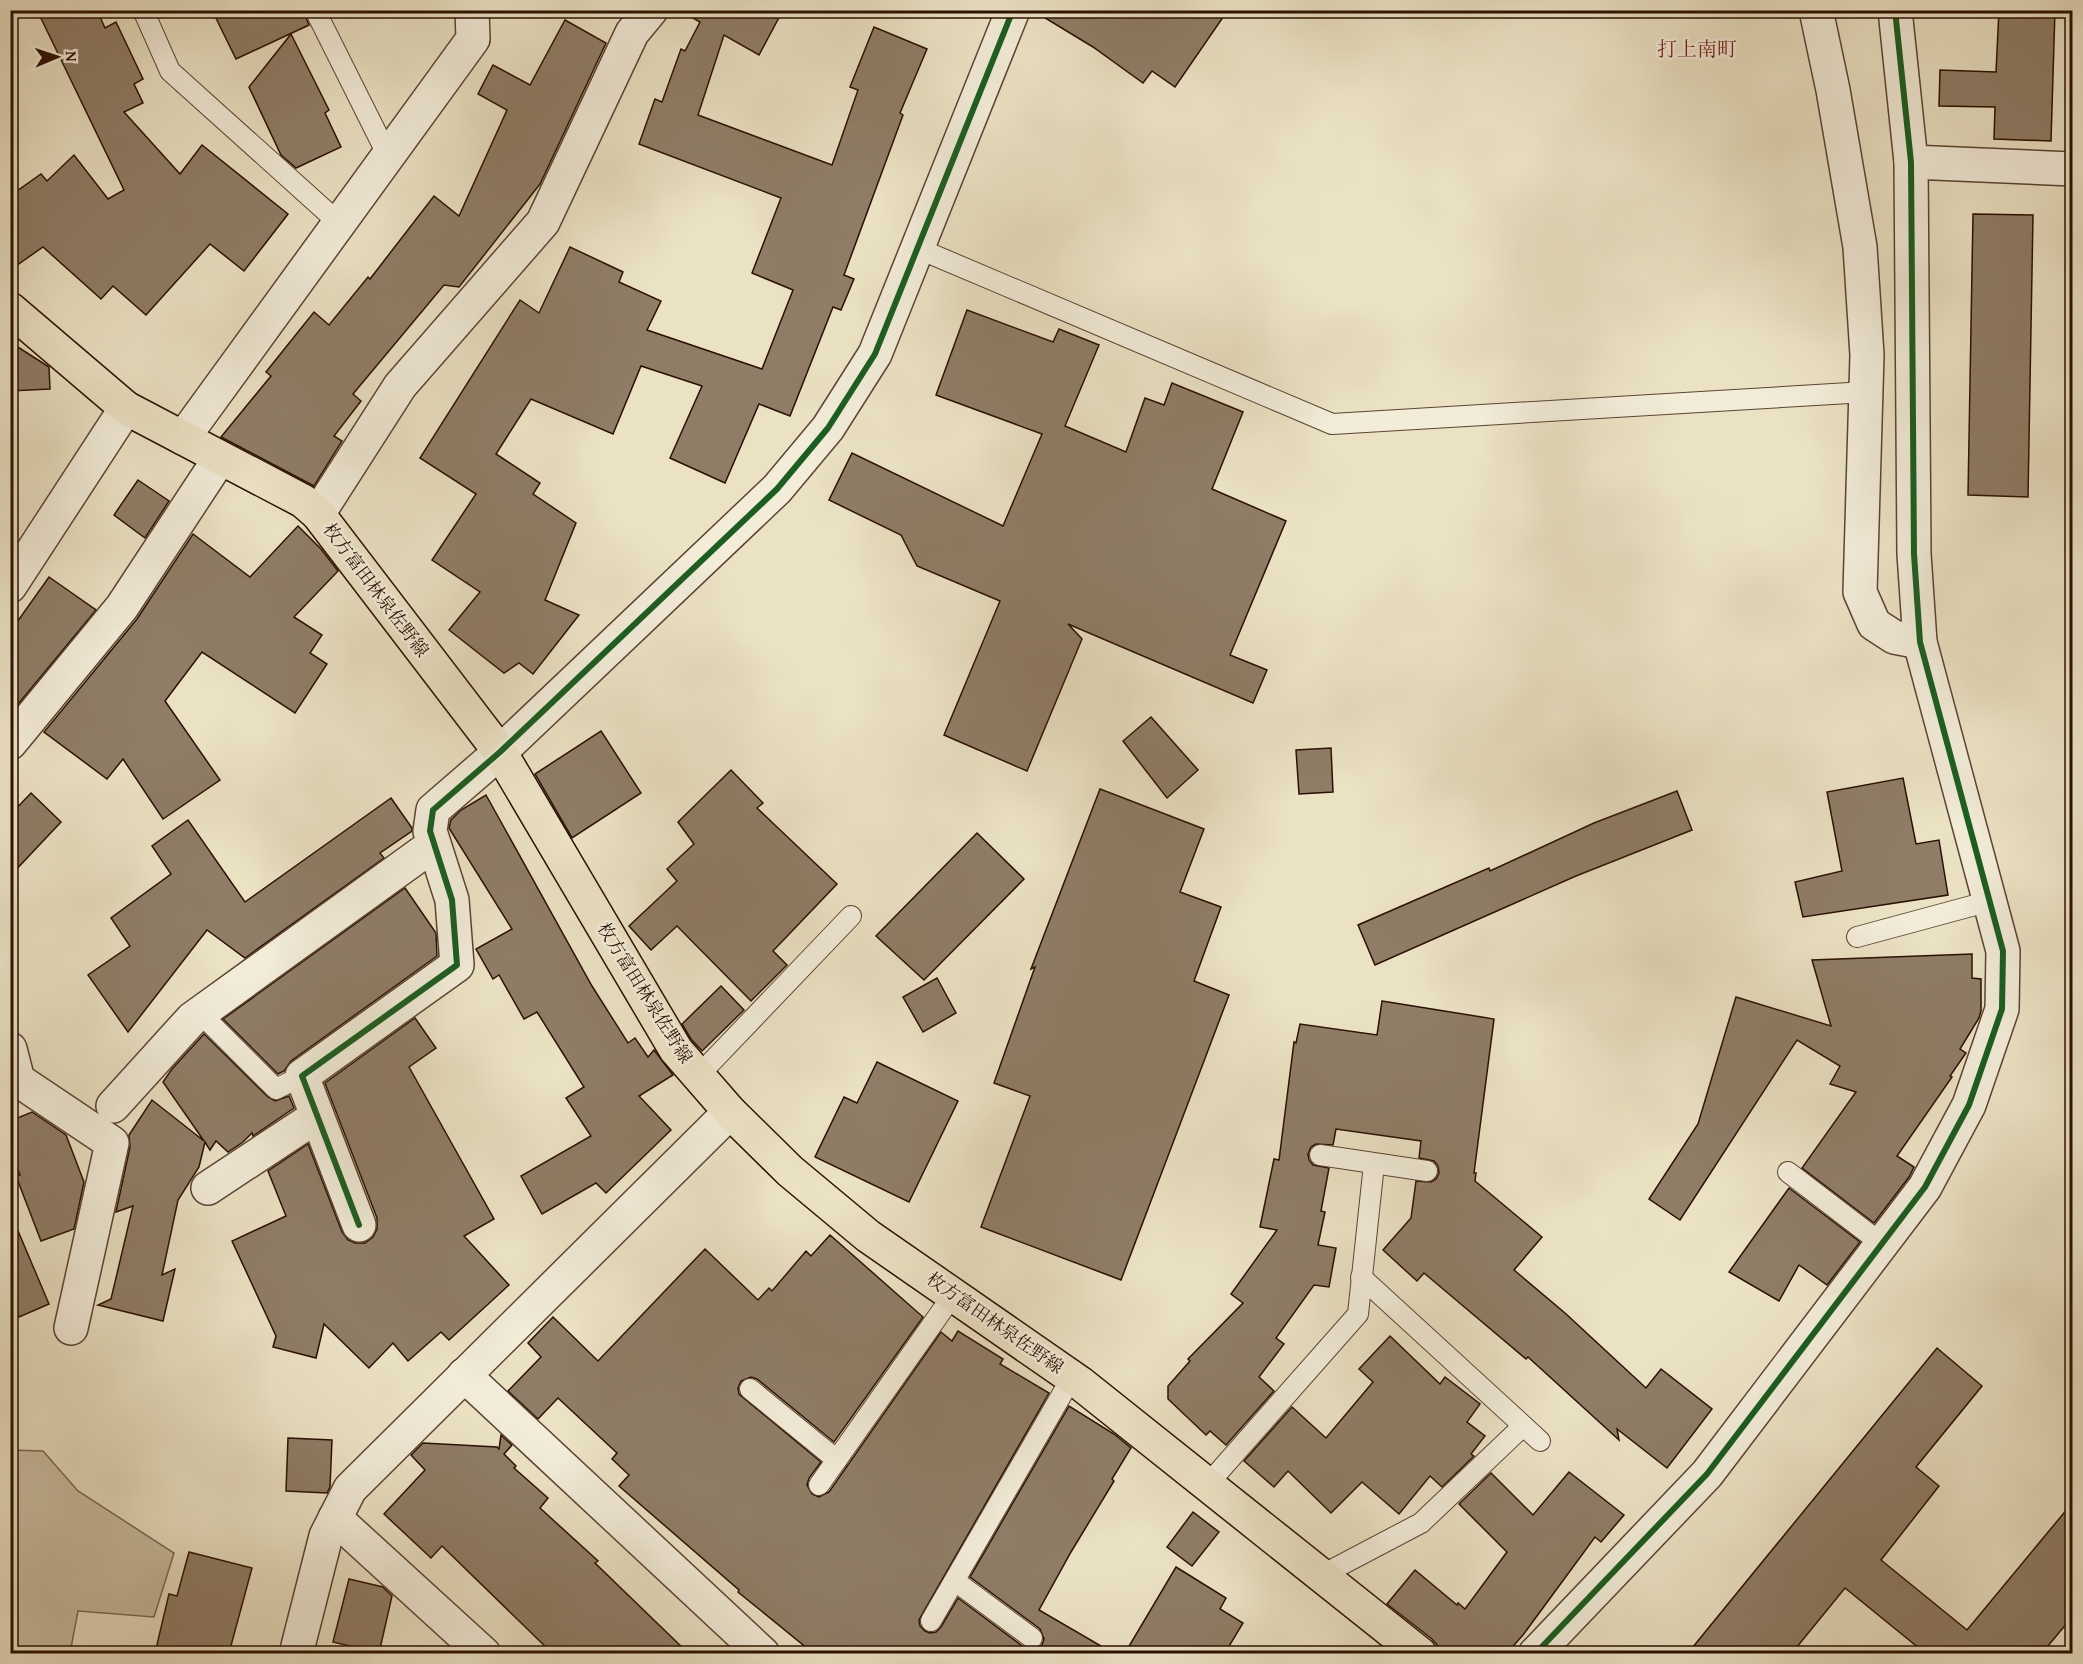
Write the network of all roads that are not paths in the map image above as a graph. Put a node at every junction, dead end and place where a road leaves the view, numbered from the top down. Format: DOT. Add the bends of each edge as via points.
graph roads {
  1 [pos="143,10"];
  2 [pos="315,10"];
  3 [pos="472,10"];
  4 [pos="651,10"];
  5 [pos="1013,10"];
  6 [pos="1816,10"];
  7 [pos="1895,10"];
  8 [pos="388,156"];
  9 [pos="1911,162"];
  10 [pos="2073,169"];
  11 [pos="339,223"];
  12 [pos="917,248"];
  13 [pos="12,313"];
  14 [pos="1866,392"];
  15 [pos="126,408"];
  16 [pos="183,438"];
  17 [pos="220,458"];
  18 [pos="318,514"];
  19 [pos="10,586"];
  20 [pos="1920,642"];
  21 [pos="10,743"];
  22 [pos="500,752"];
  23 [pos="433,845"];
  24 [pos="1990,901"];
  25 [pos="851,916"];
  26 [pos="1857,937"];
  27 [pos="201,1014"];
  28 [pos="10,1049"];
  29 [pos="302,1076"];
  30 [pos="698,1076"];
  31 [pos="113,1106"];
  32 [pos="730,1112"];
  33 [pos="317,1116"];
  34 [pos="1320,1155"];
  35 [pos="1374,1164"];
  36 [pos="1427,1171"];
  37 [pos="1788,1172"];
  38 [pos="208,1188"];
  39 [pos="359,1225"];
  40 [pos="1882,1244"];
  41 [pos="1361,1277"];
  42 [pos="953,1295"];
  43 [pos="70,1328"];
  44 [pos="464,1376"];
  45 [pos="1072,1377"];
  46 [pos="750,1389"];
  47 [pos="1523,1426"];
  48 [pos="1540,1441"];
  49 [pos="837,1460"];
  50 [pos="1208,1484"];
  51 [pos="819,1485"];
  52 [pos="335,1518"];
  53 [pos="1322,1575"];
  54 [pos="955,1581"];
  55 [pos="931,1621"];
  56 [pos="1032,1638"];
  57 [pos="296,1653"];
  58 [pos="484,1653"];
  59 [pos="763,1653"];
  60 [pos="1420,1653"];
  61 [pos="1535,1653"];
  1 -- 11 [label="lane" via="170,71"];
  2 -- 8 [label="lane"];
  3 -- 8 [label="street" via="473,39"];
  4 -- 18 [label="street" via="632,33 543,222 400,386"];
  5 -- 12 [label="street"];
  6 -- 14 [label="street" via="1860,247"];
  7 -- 9 [label="street"];
  8 -- 11 [label="street"];
  9 -- 10 [label="street"];
  9 -- 20 [label="street" via="1914,554"];
  11 -- 16 [label="street"];
  12 -- 14 [label="lane" via="1332,424"];
  12 -- 22 [label="street" via="874,354 828,428 777,489"];
  13 -- 15 [label="main road, 枚方富田林泉佐野線"];
  14 -- 20 [label="street" via="1860,592 1874,624 1894,637"];
  15 -- 16 [label="main road, 枚方富田林泉佐野線"];
  15 -- 19 [label="street"];
  16 -- 17 [label="main road, 枚方富田林泉佐野線"];
  17 -- 18 [label="main road, 枚方富田林泉佐野線" via="303,501"];
  17 -- 21 [label="street" via="122,607"];
  18 -- 22 [label="main road, 枚方富田林泉佐野線"];
  20 -- 24 [label="street"];
  22 -- 23 [label="street" via="433,810"];
  22 -- 30 [label="main road, 枚方富田林泉佐野線" via="676,1050"];
  23 -- 27 [label="street"];
  23 -- 29 [label="street" via="453,900 457,965"];
  24 -- 26 [label="lane"];
  24 -- 40 [label="street" via="2003,951 2002,1009 1969,1105 1925,1187"];
  25 -- 30 [label="lane"];
  27 -- 29 [label="lane" via="276,1089"];
  27 -- 31 [label="street" via="192,1019"];
  28 -- 43 [label="street" via="18,1080 112,1143"];
  29 -- 33 [label="street"];
  30 -- 32 [label="main road, 枚方富田林泉佐野線"];
  32 -- 42 [label="main road, 枚方富田林泉佐野線" via="790,1171 860,1229"];
  32 -- 44 [label="street"];
  33 -- 38 [label="street"];
  33 -- 39 [label="street"];
  34 -- 35 [label="lane"];
  35 -- 36 [label="lane"];
  35 -- 41 [label="lane"];
  37 -- 40 [label="lane"];
  40 -- 61 [label="street" via="1707,1474"];
  41 -- 47 [label="lane"];
  41 -- 50 [label="lane" via="1358,1314"];
  42 -- 45 [label="main road, 枚方富田林泉佐野線"];
  42 -- 49 [label="lane"];
  44 -- 52 [label="street" via="350,1489"];
  44 -- 59 [label="street"];
  45 -- 50 [label="main road, 枚方富田林泉佐野線"];
  45 -- 54 [label="lane"];
  46 -- 49 [label="lane"];
  47 -- 48 [label="lane"];
  47 -- 53 [label="lane" via="1421,1523"];
  49 -- 51 [label="lane"];
  50 -- 53 [label="main road, 枚方富田林泉佐野線"];
  52 -- 57 [label="street" via="326,1536"];
  52 -- 58 [label="street"];
  53 -- 60 [label="main road, 枚方富田林泉佐野線"];
  54 -- 55 [label="lane"];
  54 -- 56 [label="lane"];
}
